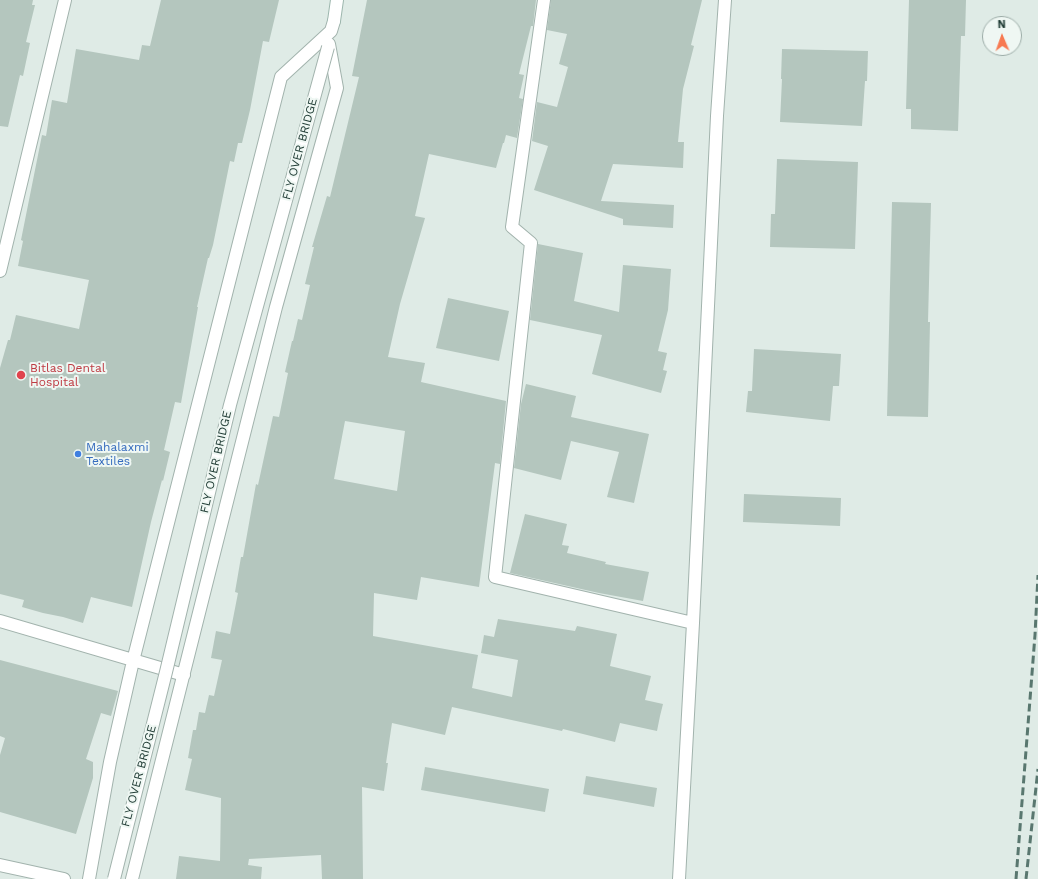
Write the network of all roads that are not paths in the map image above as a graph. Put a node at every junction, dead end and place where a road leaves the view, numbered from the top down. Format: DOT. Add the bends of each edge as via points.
graph roads {
  1 [pos="65,0"];
  2 [pos="337,0"];
  3 [pos="544,0"];
  4 [pos="725,0"];
  5 [pos="332,26"];
  6 [pos="328,47"];
  7 [pos="0,272"];
  8 [pos="0,621"];
  9 [pos="693,623"];
  10 [pos="133,661"];
  11 [pos="184,675"];
  12 [pos="0,865"];
  13 [pos="64,879"];
  14 [pos="90,879"];
  15 [pos="114,879"];
  16 [pos="132,879"];
  17 [pos="678,879"];
  1 -- 7 [label="street"];
  2 -- 5 [label="street, FLY OVER BRIDGE"];
  3 -- 9 [label="street" via="512,227 531,243 495,577"];
  4 -- 9 [label="street" via="717,116"];
  5 -- 6 [label="street, FLY OVER BRIDGE"];
  5 -- 10 [label="street" via="281,77"];
  6 -- 11 [label="street" via="337,88 276,307"];
  6 -- 15 [label="street, FLY OVER BRIDGE, bridge" via="230,405"];
  8 -- 10 [label="street"];
  9 -- 17 [label="street"];
  10 -- 11 [label="street"];
  10 -- 14 [label="street" via="110,762"];
  11 -- 16 [label="street"];
  12 -- 13 [label="street"];
}
